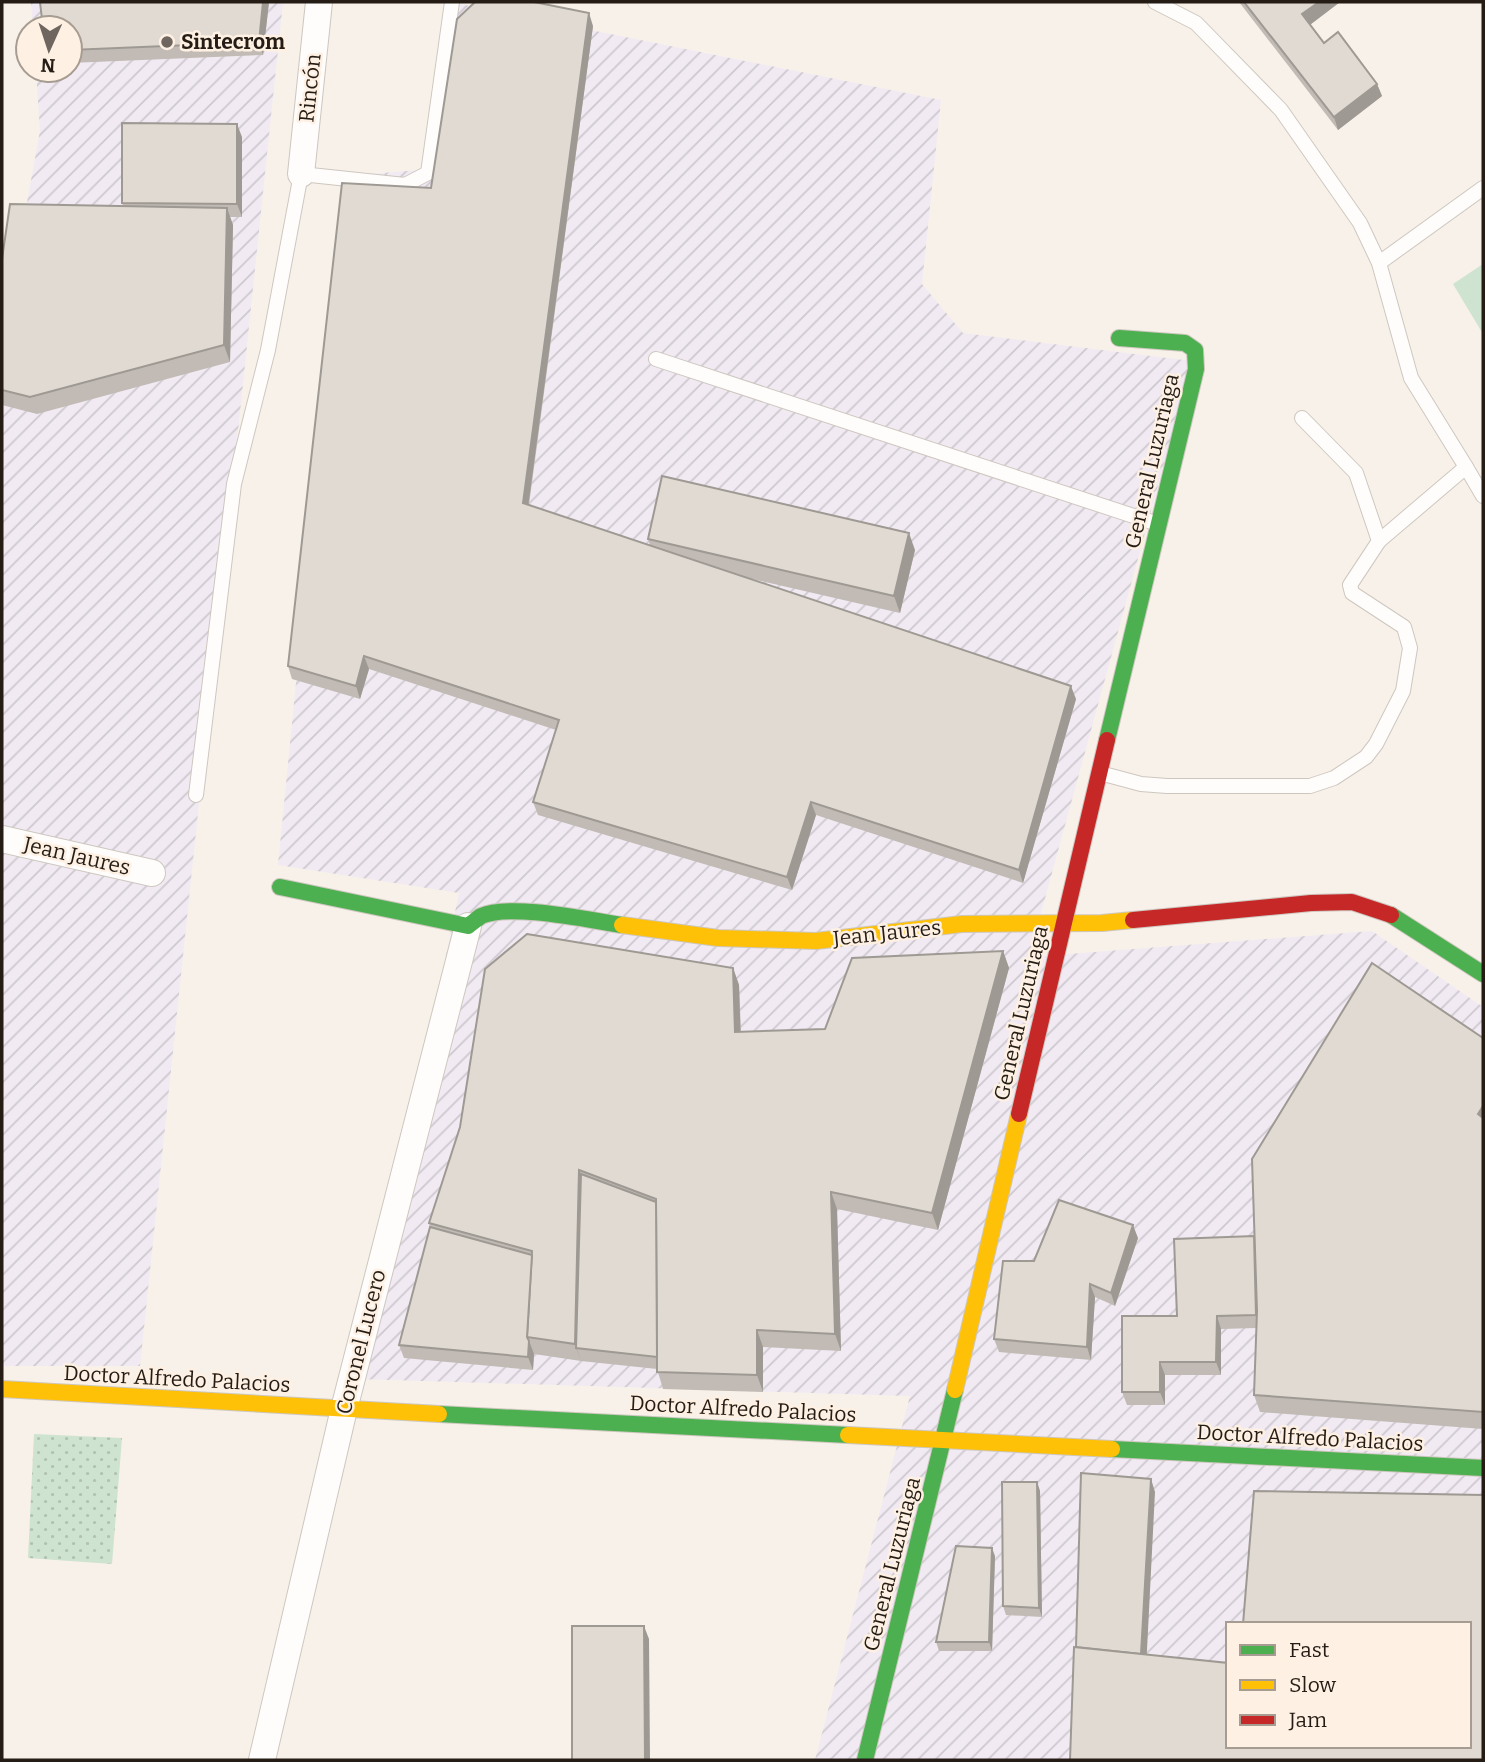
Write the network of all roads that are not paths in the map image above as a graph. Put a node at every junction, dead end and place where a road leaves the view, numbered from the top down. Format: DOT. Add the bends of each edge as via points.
graph roads {
  1 [pos="319,2"];
  2 [pos="452,2"];
  3 [pos="1155,2"];
  4 [pos="301,174"];
  5 [pos="1483,188"];
  6 [pos="1379,263"];
  7 [pos="1119,338"];
  8 [pos="656,359"];
  9 [pos="1301,418"];
  10 [pos="1466,467"];
  11 [pos="1483,496"];
  12 [pos="1159,524"];
  13 [pos="1379,541"];
  14 [pos="1100,773"];
  15 [pos="196,795"];
  16 [pos="2,839"];
  17 [pos="152,873"];
  18 [pos="280,887"];
  19 [pos="1063,923"];
  20 [pos="468,926"];
  21 [pos="1483,974"];
  22 [pos="2,1389"];
  23 [pos="344,1409"];
  24 [pos="944,1440"];
  25 [pos="1483,1468"];
  26 [pos="262,1760"];
  27 [pos="865,1760"];
  1 -- 4 [label="street, Rincón"];
  2 -- 4 [label="lane" via="428,173 405,185"];
  3 -- 6 [label="lane" via="1196,23 1281,110 1360,223"];
  4 -- 15 [label="lane" via="268,350 234,484"];
  5 -- 6 [label="lane"];
  6 -- 10 [label="lane" via="1411,378"];
  7 -- 12 [label="street, General Luzuriaga" via="1185,343 1195,350 1196,369"];
  8 -- 12 [label="lane"];
  9 -- 13 [label="lane" via="1356,473"];
  10 -- 11 [label="lane"];
  10 -- 13 [label="lane"];
  12 -- 14 [label="street, General Luzuriaga"];
  13 -- 14 [label="lane" via="1350,586 1352,593 1404,626 1410,648 1403,691 1366,757 1334,778 1310,786 1167,786"];
  14 -- 19 [label="street, General Luzuriaga"];
  16 -- 17 [label="street, Jean Jaures"];
  18 -- 20 [label="street"];
  19 -- 20 [label="street, Jean Jaures" via="962,924 772,942 538,913 482,916"];
  19 -- 21 [label="street, Jean Jaures" via="1352,902 1389,914"];
  19 -- 24 [label="street, General Luzuriaga"];
  20 -- 23 [label="street, Coronel Lucero"];
  22 -- 23 [label="street, Doctor Alfredo Palacios"];
  23 -- 24 [label="street, Doctor Alfredo Palacios"];
  23 -- 26 [label="street, Coronel Lucero"];
  24 -- 25 [label="street, Doctor Alfredo Palacios"];
  24 -- 27 [label="street, General Luzuriaga"];
}
